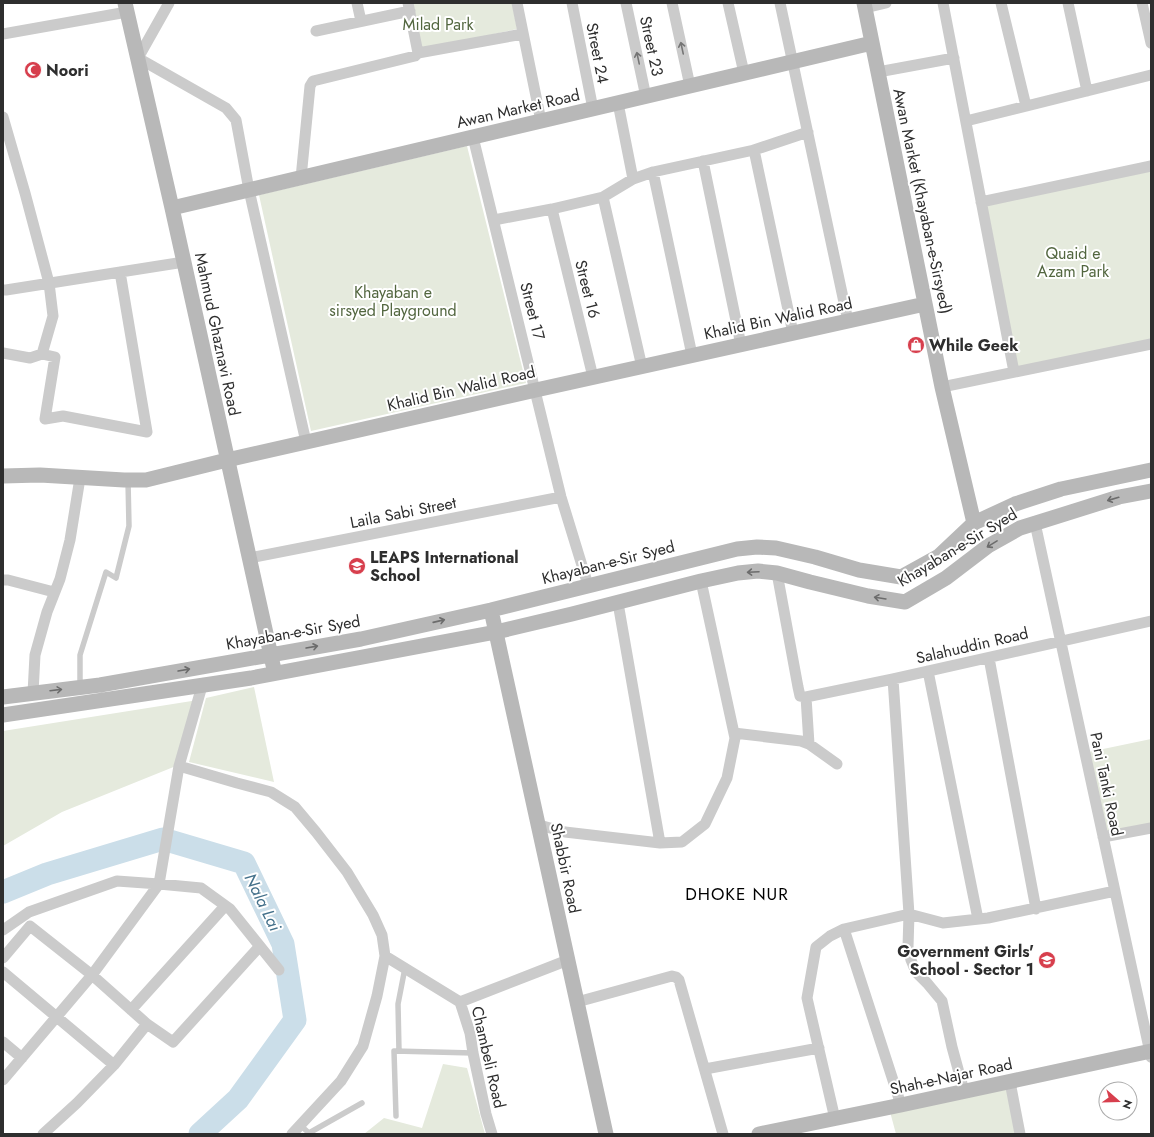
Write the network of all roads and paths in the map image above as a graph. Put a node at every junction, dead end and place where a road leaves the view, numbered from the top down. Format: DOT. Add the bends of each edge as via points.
graph roads {
  1 [pos="169,3"];
  2 [pos="357,3"];
  3 [pos="517,3"];
  4 [pos="572,3"];
  5 [pos="626,3"];
  6 [pos="672,3"];
  7 [pos="728,3"];
  8 [pos="780,3"];
  9 [pos="886,3"];
  10 [pos="943,3"];
  11 [pos="1001,3"];
  12 [pos="1068,3"];
  13 [pos="1142,3"];
  14 [pos="864,6"];
  15 [pos="409,7"];
  16 [pos="126,8"];
  17 [pos="361,21"];
  18 [pos="316,30"];
  19 [pos="3,34"];
  20 [pos="523,34"];
  21 [pos="872,43"];
  22 [pos="1151,43"];
  23 [pos="418,53"];
  24 [pos="138,58"];
  25 [pos="954,58"];
  26 [pos="792,62"];
  27 [pos="878,72"];
  28 [pos="744,73"];
  29 [pos="1151,75"];
  30 [pos="690,86"];
  31 [pos="1087,91"];
  32 [pos="646,96"];
  33 [pos="618,103"];
  34 [pos="1026,106"];
  35 [pos="593,109"];
  36 [pos="3,117"];
  37 [pos="541,121"];
  38 [pos="966,121"];
  39 [pos="808,132"];
  40 [pos="473,137"];
  41 [pos="7,148"];
  42 [pos="754,150"];
  43 [pos="703,162"];
  44 [pos="1151,166"];
  45 [pos="653,172"];
  46 [pos="301,178"];
  47 [pos="633,179"];
  48 [pos="249,190"];
  49 [pos="604,197"];
  50 [pos="981,202"];
  51 [pos="172,208"];
  52 [pos="552,209"];
  53 [pos="494,220"];
  54 [pos="184,262"];
  55 [pos="120,272"];
  56 [pos="49,283"];
  57 [pos="3,290"];
  58 [pos="925,304"];
  59 [pos="848,321"];
  60 [pos="793,333"];
  61 [pos="1151,344"];
  62 [pos="741,345"];
  63 [pos="3,353"];
  64 [pos="42,354"];
  65 [pos="692,355"];
  66 [pos="642,366"];
  67 [pos="1014,372"];
  68 [pos="594,377"];
  69 [pos="942,387"];
  70 [pos="536,390"];
  71 [pos="306,442"];
  72 [pos="227,460"];
  73 [pos="1151,470"];
  74 [pos="3,476"];
  75 [pos="80,478"];
  76 [pos="128,480"];
  77 [pos="1151,491"];
  78 [pos="561,497"];
  79 [pos="974,523"];
  80 [pos="1035,523"];
  81 [pos="250,558"];
  82 [pos="777,573"];
  83 [pos="3,580"];
  84 [pos="701,580"];
  85 [pos="588,585"];
  86 [pos="54,592"];
  87 [pos="618,603"];
  88 [pos="491,610"];
  89 [pos="1151,621"];
  90 [pos="496,632"];
  91 [pos="1060,642"];
  92 [pos="271,655"];
  93 [pos="989,658"];
  94 [pos="928,672"];
  95 [pos="275,674"];
  96 [pos="893,679"];
  97 [pos="202,686"];
  98 [pos="80,687"];
  99 [pos="33,693"];
  100 [pos="803,696"];
  101 [pos="3,697"];
  102 [pos="3,715"];
  103 [pos="734,733"];
  104 [pos="809,744"];
  105 [pos="838,764"];
  106 [pos="179,770"];
  107 [pos="539,825"];
  108 [pos="1151,828"];
  109 [pos="1103,837"];
  110 [pos="660,843"];
  111 [pos="159,884"];
  112 [pos="1115,891"];
  113 [pos="225,906"];
  114 [pos="1036,908"];
  115 [pos="909,914"];
  116 [pos="978,919"];
  117 [pos="3,930"];
  118 [pos="844,930"];
  119 [pos="260,946"];
  120 [pos="385,956"];
  121 [pos="3,958"];
  122 [pos="568,960"];
  123 [pos="405,968"];
  124 [pos="279,970"];
  125 [pos="3,972"];
  126 [pos="92,975"];
  127 [pos="460,1002"];
  128 [pos="577,1002"];
  129 [pos="131,1010"];
  130 [pos="57,1017"];
  131 [pos="147,1024"];
  132 [pos="3,1042"];
  133 [pos="819,1048"];
  134 [pos="399,1051"];
  135 [pos="473,1053"];
  136 [pos="1151,1053"];
  137 [pos="22,1058"];
  138 [pos="114,1064"];
  139 [pos="705,1069"];
  140 [pos="3,1080"];
  141 [pos="1010,1082"];
  142 [pos="964,1091"];
  143 [pos="362,1103"];
  144 [pos="901,1105"];
  145 [pos="396,1116"];
  146 [pos="834,1119"];
  147 [pos="300,1125"];
  148 [pos="43,1134"];
  149 [pos="292,1134"];
  150 [pos="492,1134"];
  151 [pos="606,1134"];
  152 [pos="723,1134"];
  153 [pos="759,1134"];
  154 [pos="1020,1134"];
  1 -- 24 [label="street"];
  2 -- 17 [label="street"];
  3 -- 20 [label="street"];
  4 -- 35 [label="street, Street 24"];
  32 -- 5 [label="street, Street 23, one-way"];
  30 -- 6 [label="street, one-way"];
  7 -- 28 [label="street"];
  8 -- 26 [label="street"];
  9 -- 14 [label="street"];
  10 -- 25 [label="street"];
  11 -- 34 [label="street"];
  12 -- 31 [label="street"];
  13 -- 22 [label="street"];
  14 -- 21 [label="street, Awan Market (Khayaban-e-Sirsyed)"];
  15 -- 17 [label="street"];
  15 -- 23 [label="street"];
  16 -- 19 [label="street"];
  16 -- 24 [label="street, Mahmud Ghaznavi Road"];
  17 -- 18 [label="street"];
  20 -- 23 [label="street"];
  20 -- 37 [label="street"];
  21 -- 26 [label="street, Awan Market Road"];
  21 -- 27 [label="street, Awan Market (Khayaban-e-Sirsyed)"];
  23 -- 46 [label="street" via="313,81 310,86"];
  24 -- 48 [label="street" via="226,108 236,120"];
  24 -- 51 [label="street, Mahmud Ghaznavi Road"];
  25 -- 27 [label="street"];
  25 -- 38 [label="street"];
  26 -- 28 [label="street, Awan Market Road"];
  26 -- 39 [label="street"];
  27 -- 58 [label="street, Awan Market (Khayaban-e-Sirsyed)"];
  28 -- 30 [label="street, Awan Market Road"];
  29 -- 31 [label="street"];
  30 -- 32 [label="street, Awan Market Road"];
  31 -- 34 [label="street"];
  32 -- 33 [label="street, Awan Market Road"];
  33 -- 35 [label="street, Awan Market Road"];
  33 -- 47 [label="street"];
  34 -- 38 [label="street"];
  35 -- 37 [label="street, Awan Market Road"];
  36 -- 41 [label="street"];
  37 -- 40 [label="street, Awan Market Road"];
  38 -- 50 [label="street"];
  39 -- 42 [label="street"];
  39 -- 59 [label="street"];
  40 -- 46 [label="street, Awan Market Road"];
  40 -- 53 [label="street, Street 17"];
  41 -- 56 [label="street"];
  42 -- 43 [label="street"];
  42 -- 60 [label="street"];
  43 -- 45 [label="street"];
  43 -- 62 [label="street"];
  44 -- 50 [label="street"];
  45 -- 47 [label="street"];
  45 -- 65 [label="street"];
  46 -- 48 [label="street, Awan Market Road"];
  47 -- 49 [label="street"];
  48 -- 51 [label="street, Awan Market Road"];
  48 -- 71 [label="street"];
  49 -- 52 [label="street"];
  49 -- 66 [label="street"];
  50 -- 67 [label="street"];
  51 -- 54 [label="street, Mahmud Ghaznavi Road"];
  52 -- 53 [label="street"];
  52 -- 68 [label="street, Street 16"];
  53 -- 70 [label="street, Street 17"];
  54 -- 55 [label="street"];
  54 -- 72 [label="street, Mahmud Ghaznavi Road"];
  55 -- 56 [label="street"];
  55 -- 64 [label="street" via="147,432 63,416 45,419 55,357"];
  56 -- 57 [label="street"];
  56 -- 64 [label="street" via="53,316"];
  58 -- 59 [label="street, Khalid Bin Walid Road"];
  58 -- 69 [label="street, Awan Market (Khayaban-e-Sirsyed)"];
  59 -- 60 [label="street, Khalid Bin Walid Road"];
  60 -- 62 [label="street, Khalid Bin Walid Road"];
  61 -- 67 [label="street"];
  62 -- 65 [label="street, Khalid Bin Walid Road"];
  63 -- 64 [label="street" via="30,358"];
  65 -- 66 [label="street, Khalid Bin Walid Road"];
  66 -- 68 [label="street, Khalid Bin Walid Road"];
  67 -- 69 [label="street"];
  68 -- 70 [label="street, Khalid Bin Walid Road"];
  69 -- 79 [label="street, Awan Market (Khayaban-e-Sirsyed)"];
  70 -- 71 [label="street, Khalid Bin Walid Road"];
  70 -- 78 [label="street, Street 17"];
  71 -- 72 [label="street, Khalid Bin Walid Road"];
  72 -- 76 [label="street, Khalid Bin Walid Road" via="146,480"];
  72 -- 81 [label="street, Mahmud Ghaznavi Road"];
  73 -- 79 [label="street, Khayaban-e-Sir Syed" via="1061,489 1015,504"];
  74 -- 75 [label="street, Khalid Bin Walid Road"];
  75 -- 76 [label="street, Khalid Bin Walid Road"];
  75 -- 86 [label="street" via="70,540"];
  76 -- 98 [label="lane" via="129,526 116,578 106,572 80,655"];
  77 -- 80 [label="street, Khayaban-e-Sir Syed, one-way" via="1118,497"];
  78 -- 81 [label="street, Laila Sabi Street"];
  78 -- 85 [label="street, Street 17"];
  79 -- 85 [label="street, Khayaban-e-Sir Syed" via="939,556 901,577 859,570 776,548 757,547 737,549"];
  80 -- 82 [label="street, Khayaban-e-Sir Syed, one-way" via="1020,528 988,546 946,578 905,602 868,596"];
  80 -- 91 [label="street, Pani Tanki Road"];
  81 -- 92 [label="street, Mahmud Ghaznavi Road"];
  82 -- 84 [label="street, Khayaban-e-Sir Syed, one-way" via="758,571"];
  82 -- 100 [label="street"];
  83 -- 86 [label="street"];
  84 -- 87 [label="street, Khayaban-e-Sir Syed"];
  84 -- 103 [label="street"];
  85 -- 88 [label="street, Khayaban-e-Sir Syed"];
  86 -- 99 [label="street" via="35,655"];
  87 -- 90 [label="street, Khayaban-e-Sir Syed"];
  87 -- 110 [label="street"];
  88 -- 90 [label="street, Shabbir Road"];
  92 -- 88 [label="street, Khayaban-e-Sir Syed, one-way" via="360,639"];
  89 -- 91 [label="street, Salahuddin Road"];
  90 -- 95 [label="street, Khayaban-e-Sir Syed"];
  90 -- 107 [label="street, Shabbir Road"];
  91 -- 93 [label="street, Salahuddin Road"];
  91 -- 109 [label="street, Pani Tanki Road"];
  92 -- 95 [label="street, Mahmud Ghaznavi Road"];
  98 -- 92 [label="street, Khayaban-e-Sir Syed, one-way"];
  93 -- 94 [label="street, Salahuddin Road"];
  93 -- 114 [label="street"];
  94 -- 96 [label="street, Salahuddin Road"];
  94 -- 116 [label="street"];
  95 -- 97 [label="street, Khayaban-e-Sir Syed"];
  96 -- 100 [label="street, Salahuddin Road"];
  96 -- 115 [label="street"];
  97 -- 102 [label="street, Khayaban-e-Sir Syed"];
  97 -- 106 [label="street"];
  99 -- 98 [label="street, Khayaban-e-Sir Syed, one-way"];
  99 -- 101 [label="street, Khayaban-e-Sir Syed"];
  100 -- 104 [label="street"];
  103 -- 104 [label="street" via="790,739"];
  103 -- 110 [label="street" via="727,778 705,824 682,842"];
  104 -- 105 [label="street"];
  106 -- 111 [label="street"];
  106 -- 120 [label="street" via="271,792 295,807 346,872 373,915 382,935"];
  107 -- 110 [label="street" via="565,832"];
  107 -- 122 [label="street, Shabbir Road"];
  108 -- 109 [label="street"];
  109 -- 112 [label="street, Pani Tanki Road"];
  111 -- 113 [label="street" via="201,888"];
  111 -- 117 [label="street" via="117,881 29,912"];
  111 -- 126 [label="street"];
  112 -- 114 [label="street"];
  112 -- 136 [label="street, Pani Tanki Road"];
  113 -- 119 [label="street"];
  113 -- 129 [label="street"];
  114 -- 116 [label="street"];
  115 -- 116 [label="street" via="942,923"];
  115 -- 118 [label="street"];
  115 -- 142 [label="street" via="908,947 911,960 916,972 942,1001"];
  118 -- 133 [label="street" via="830,936 816,947 807,998"];
  118 -- 144 [label="street"];
  119 -- 124 [label="street"];
  119 -- 131 [label="street" via="173,1042"];
  120 -- 123 [label="street, Chambeli Road"];
  120 -- 147 [label="street" via="363,1046 341,1081"];
  121 -- 126 [label="street" via="30,926"];
  122 -- 127 [label="street"];
  122 -- 128 [label="street, Shabbir Road"];
  123 -- 127 [label="street, Chambeli Road"];
  123 -- 134 [label="lane" via="398,1004"];
  125 -- 130 [label="street"];
  126 -- 129 [label="street"];
  126 -- 130 [label="street"];
  127 -- 135 [label="street, Chambeli Road" via="470,1033"];
  128 -- 139 [label="street" via="676,977"];
  128 -- 151 [label="street, Shabbir Road"];
  129 -- 131 [label="street"];
  130 -- 137 [label="street"];
  130 -- 138 [label="street"];
  131 -- 138 [label="street"];
  132 -- 137 [label="street"];
  133 -- 139 [label="street"];
  133 -- 146 [label="street"];
  134 -- 135 [label="lane"];
  134 -- 145 [label="lane" via="394,1051"];
  135 -- 150 [label="street, Chambeli Road"];
  136 -- 141 [label="street, Shah-e-Najar Road"];
  137 -- 140 [label="street"];
  138 -- 148 [label="street"];
  139 -- 152 [label="street"];
  141 -- 142 [label="street, Shah-e-Najar Road"];
  141 -- 154 [label="street"];
  142 -- 144 [label="street, Shah-e-Najar Road"];
  143 -- 147 [label="lane" via="309,1133"];
  144 -- 146 [label="street, Shah-e-Najar Road"];
  146 -- 153 [label="street, Shah-e-Najar Road"];
  147 -- 149 [label="street"];
}
